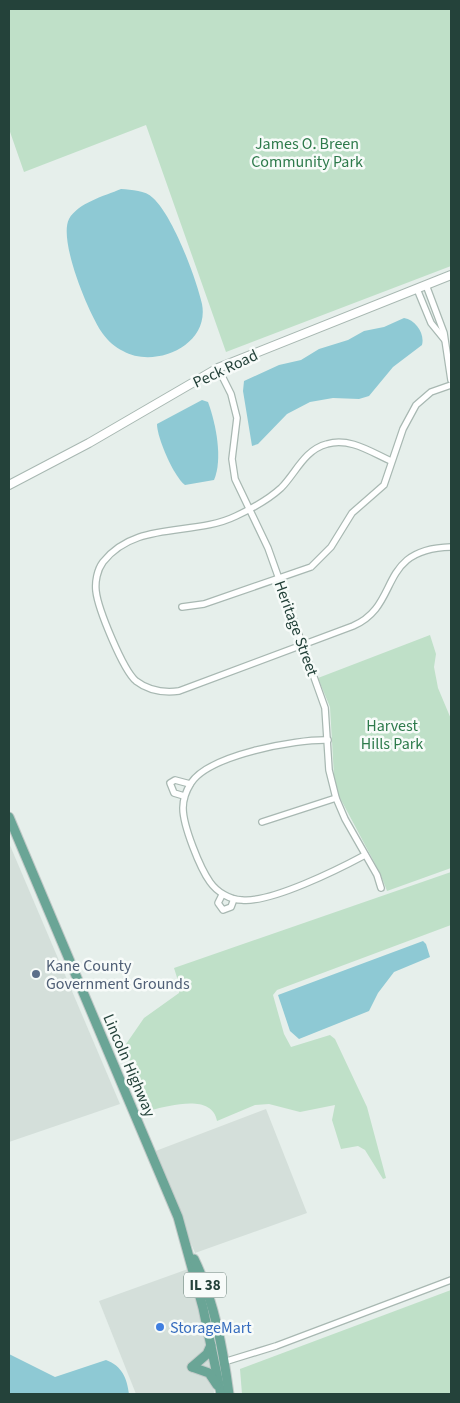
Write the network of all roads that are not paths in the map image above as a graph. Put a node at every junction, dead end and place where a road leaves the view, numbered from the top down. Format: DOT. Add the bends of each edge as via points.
graph roads {
  1 [pos="451,275"];
  2 [pos="426,286"];
  3 [pos="417,289"];
  4 [pos="447,342"];
  5 [pos="449,351"];
  6 [pos="218,368"];
  7 [pos="451,380"];
  8 [pos="451,385"];
  9 [pos="391,461"];
  10 [pos="9,485"];
  11 [pos="248,508"];
  12 [pos="451,547"];
  13 [pos="279,578"];
  14 [pos="182,607"];
  15 [pos="303,644"];
  16 [pos="328,740"];
  17 [pos="190,784"];
  18 [pos="184,796"];
  19 [pos="336,798"];
  20 [pos="9,817"];
  21 [pos="262,822"];
  22 [pos="366,855"];
  23 [pos="381,888"];
  24 [pos="222,894"];
  25 [pos="234,898"];
  26 [pos="186,1243"];
  27 [pos="451,1280"];
  28 [pos="211,1343"];
  29 [pos="224,1362"];
  30 [pos="220,1392"];
  31 [pos="229,1394"];
  1 -- 2 [label="street, Peck Road"];
  2 -- 3 [label="street, Peck Road"];
  2 -- 4 [label="street"];
  3 -- 4 [label="street" via="431,323"];
  3 -- 6 [label="street, Peck Road"];
  4 -- 5 [label="street"];
  5 -- 7 [label="street"];
  6 -- 10 [label="street, Peck Road"];
  6 -- 11 [label="street, Heritage Street" via="235,406 233,471"];
  8 -- 9 [label="street" via="431,392 416,405"];
  9 -- 11 [label="street" via="349,443 326,444 305,457 273,494"];
  9 -- 13 [label="street" via="384,485 352,514 320,560 311,567"];
  11 -- 13 [label="street, Heritage Street"];
  11 -- 15 [label="street" via="220,523 165,530 119,547 101,563 96,580 97,598 108,627 129,674 144,686 165,692 179,691"];
  12 -- 15 [label="street" via="428,549 411,556 365,619"];
  13 -- 14 [label="street" via="204,604"];
  13 -- 15 [label="street, Heritage Street"];
  15 -- 16 [label="street, Heritage Street" via="326,708"];
  16 -- 17 [label="street" via="297,740 252,752 208,768"];
  16 -- 19 [label="street, Heritage Street" via="329,770"];
  17 -- 18 [label="street"];
  17 -- 18 [label="street" via="175,780 170,783 174,792"];
  18 -- 24 [label="street" via="184,821 210,883"];
  19 -- 21 [label="street"];
  19 -- 22 [label="street, Heritage Street"];
  20 -- 26 [label="main road, Lincoln Highway / IL 38"];
  22 -- 23 [label="street, Heritage Street"];
  22 -- 25 [label="street" via="326,876 276,893 252,900"];
  24 -- 25 [label="street"];
  24 -- 25 [label="street" via="218,903 223,910 231,907"];
  26 -- 28 [label="main road, Lincoln Highway / IL 38"];
  26 -- 29 [label="main road, Lincoln Highway / IL 38" via="202,1275"];
  27 -- 29 [label="street" via="276,1346"];
  28 -- 30 [label="main road, Lincoln Highway / IL 38"];
  28 -- 30 [label="main road" via="207,1354 192,1367 209,1373"];
  29 -- 31 [label="main road, Lincoln Highway / IL 38"];
}
